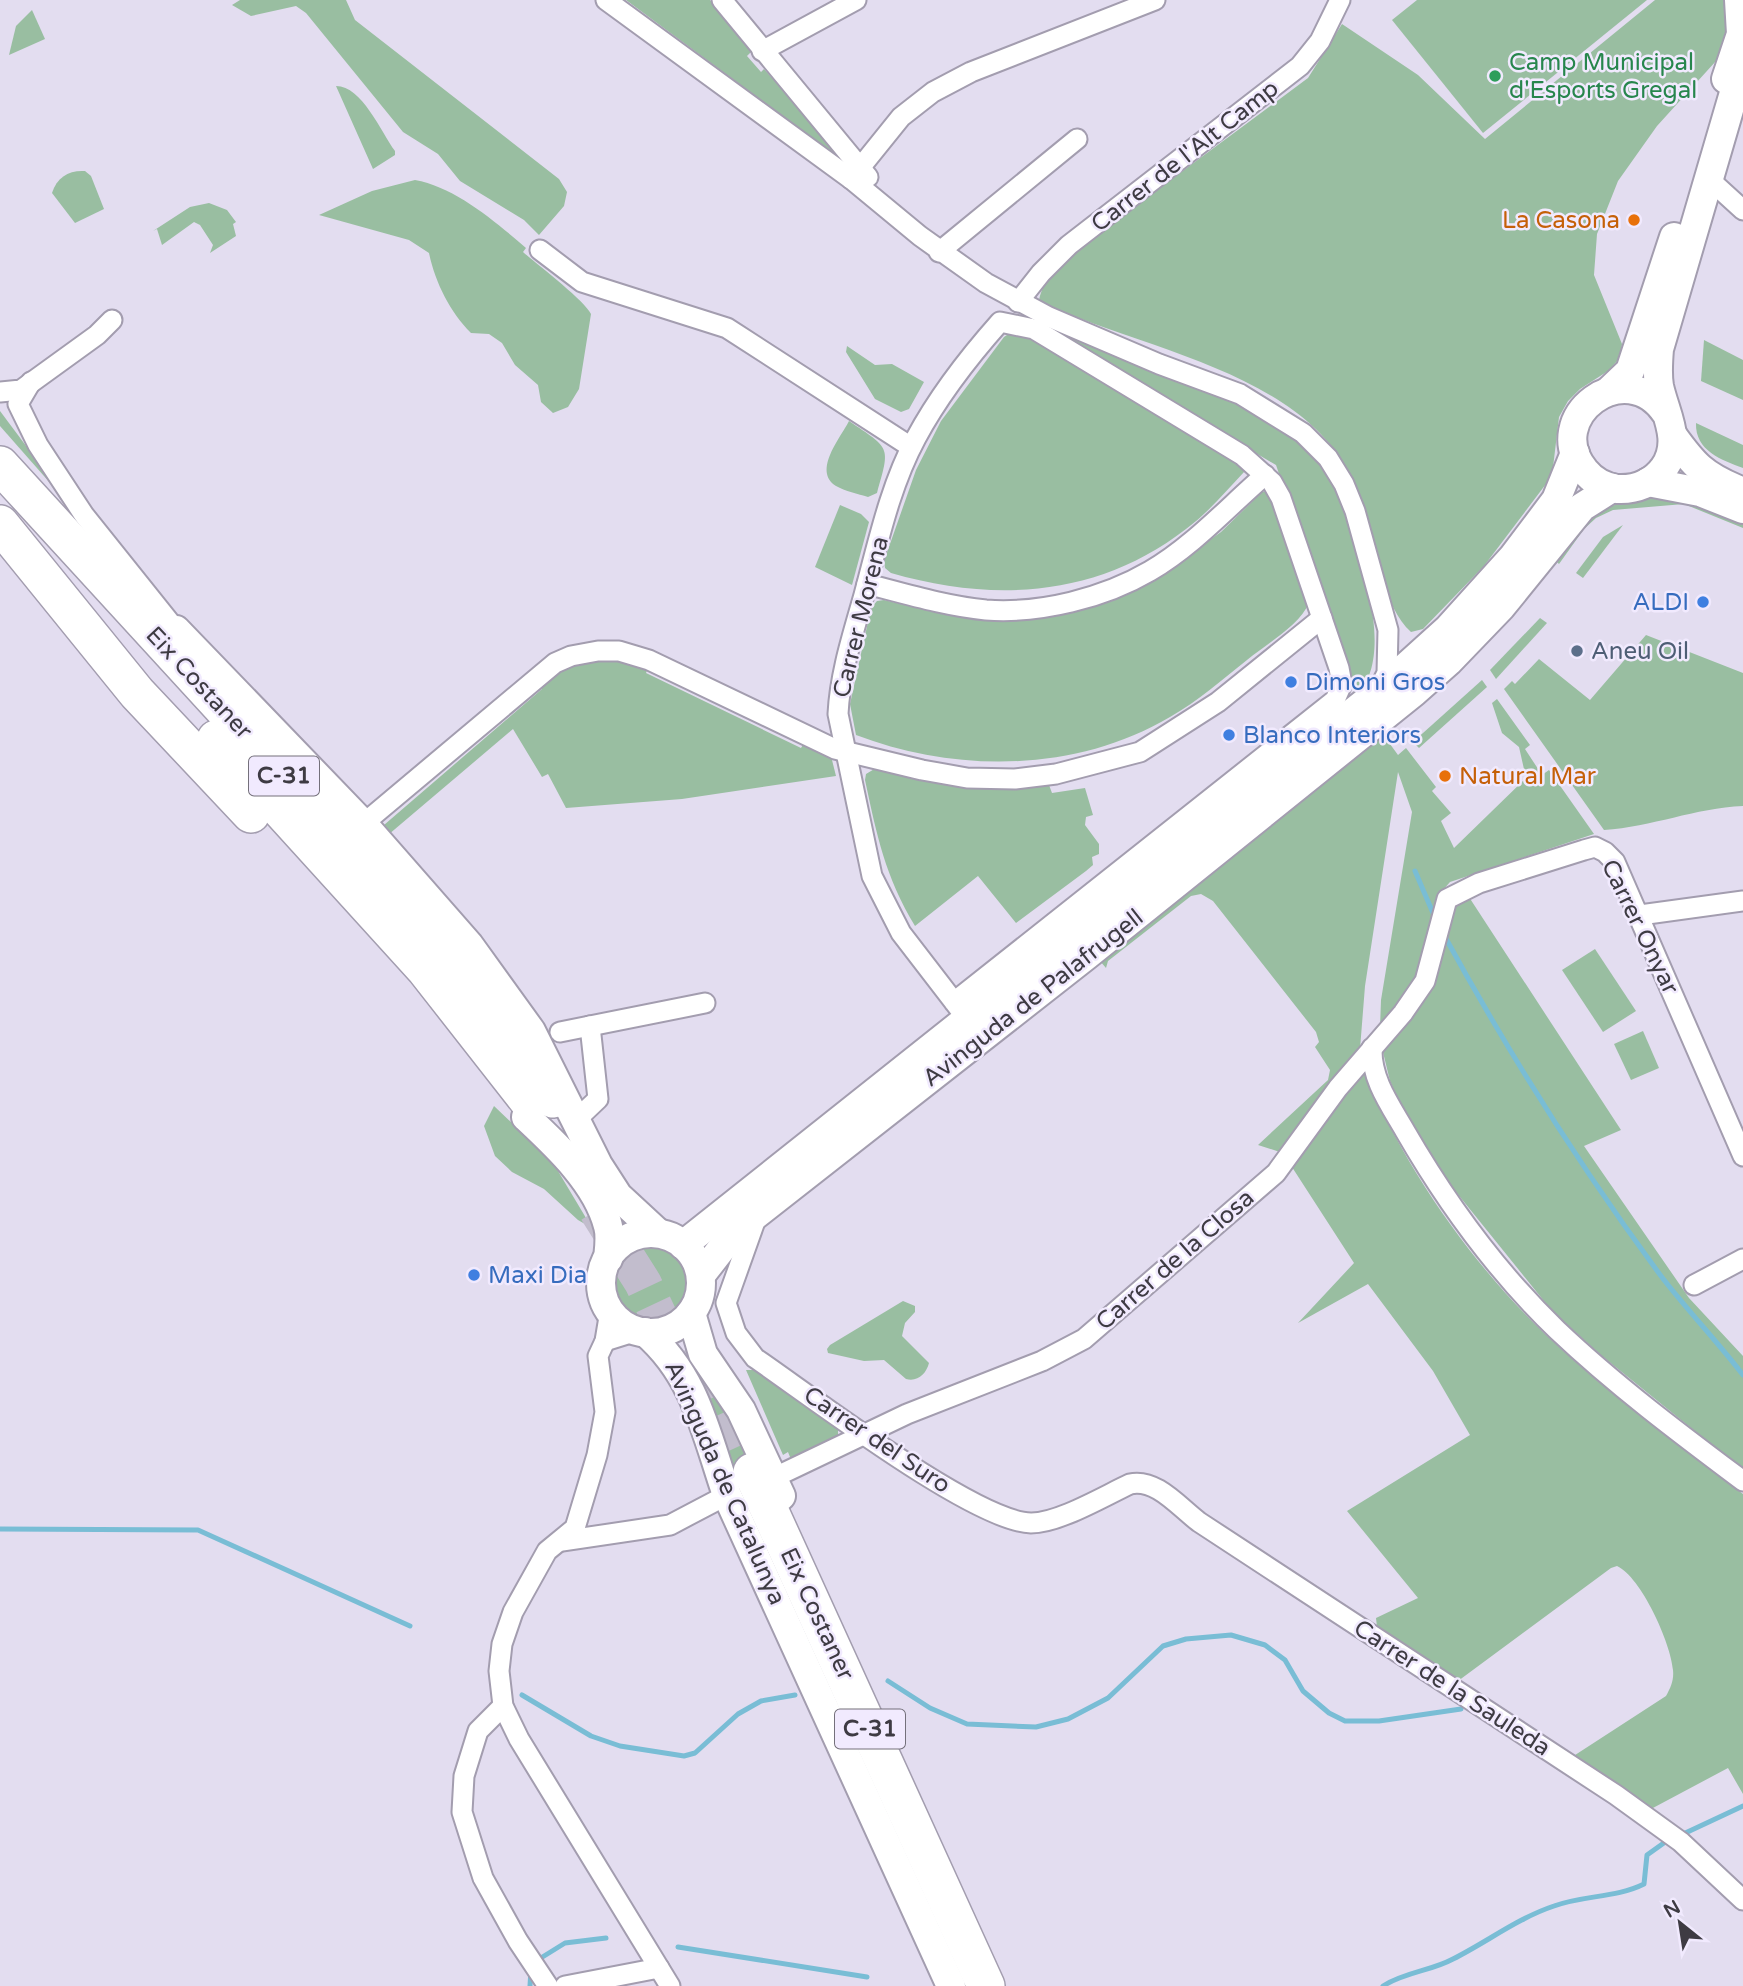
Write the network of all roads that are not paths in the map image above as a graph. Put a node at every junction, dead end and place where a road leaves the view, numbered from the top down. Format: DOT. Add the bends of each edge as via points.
graph roads {
  1 [pos="606,0"];
  2 [pos="722,0"];
  3 [pos="856,0"];
  4 [pos="1155,0"];
  5 [pos="1340,0"];
  6 [pos="1739,0"];
  7 [pos="762,51"];
  8 [pos="1741,79"];
  9 [pos="1077,139"];
  10 [pos="856,173"];
  11 [pos="1710,180"];
  12 [pos="1743,210"];
  13 [pos="540,250"];
  14 [pos="939,251"];
  15 [pos="1018,302"];
  16 [pos="112,320"];
  17 [pos="1000,322"];
  18 [pos="31,382"];
  19 [pos="1609,391"];
  20 [pos="0,392"];
  21 [pos="1670,424"];
  22 [pos="0,445"];
  23 [pos="911,447"];
  24 [pos="1575,453"];
  25 [pos="0,465"];
  26 [pos="1265,475"];
  27 [pos="1648,482"];
  28 [pos="1612,488"];
  29 [pos="1743,491"];
  30 [pos="0,503"];
  31 [pos="1743,509"];
  32 [pos="0,524"];
  33 [pos="867,584"];
  34 [pos="1322,618"];
  35 [pos="1448,629"];
  36 [pos="176,630"];
  37 [pos="1388,630"];
  38 [pos="1376,694"];
  39 [pos="1307,723"];
  40 [pos="1340,724"];
  41 [pos="845,750"];
  42 [pos="363,824"];
  43 [pos="1447,899"];
  44 [pos="1743,901"];
  45 [pos="1640,915"];
  46 [pos="705,1003"];
  47 [pos="961,1011"];
  48 [pos="590,1026"];
  49 [pos="560,1032"];
  50 [pos="1371,1048"];
  51 [pos="548,1111"];
  52 [pos="1743,1156"];
  53 [pos="758,1212"];
  54 [pos="658,1234"];
  55 [pos="683,1245"];
  56 [pos="608,1259"];
  57 [pos="1743,1259"];
  58 [pos="701,1275"];
  59 [pos="1694,1285"];
  60 [pos="610,1311"];
  61 [pos="691,1313"];
  62 [pos="641,1331"];
  63 [pos="605,1340"];
  64 [pos="864,1433"];
  65 [pos="1743,1481"];
  66 [pos="748,1483"];
  67 [pos="1153,1486"];
  68 [pos="559,1541"];
  69 [pos="503,1706"];
  70 [pos="1743,1900"];
  71 [pos="659,1968"];
  72 [pos="544,1981"];
  73 [pos="565,1986"];
  74 [pos="670,1986"];
  75 [pos="951,1986"];
  76 [pos="966,1986"];
  77 [pos="986,1986"];
  78 [pos="1005,1986"];
  1 -- 10 [label="street"];
  2 -- 7 [label="street"];
  3 -- 7 [label="street"];
  4 -- 10 [label="street" via="971,72 933,92 901,117"];
  5 -- 15 [label="street, Carrer de l'Alt Camp" via="1320,41 1300,66 1069,245"];
  6 -- 19 [label="main road" via="1741,34 1630,371"];
  7 -- 10 [label="street"];
  8 -- 11 [label="main road"];
  9 -- 14 [label="street"];
  10 -- 14 [label="street"];
  11 -- 12 [label="street"];
  11 -- 21 [label="main road" via="1659,349 1657,375"];
  13 -- 23 [label="street" via="582,282 727,328"];
  14 -- 15 [label="street"];
  15 -- 37 [label="street" via="1240,394 1303,433 1328,458 1344,484"];
  16 -- 18 [label="street"];
  17 -- 23 [label="street, Carrer Morena" via="956,374"];
  17 -- 26 [label="street, Avinguda de Palafrugell" via="1034,329 1242,455"];
  18 -- 20 [label="street" via="22,390"];
  18 -- 36 [label="street" via="18,404 38,445 84,515"];
  19 -- 21 [label="main road" via="1626,388 1644,393"];
  19 -- 24 [label="main road" via="1593,399 1577,419"];
  21 -- 27 [label="main road" via="1672,452"];
  21 -- 29 [label="main road" via="1694,466"];
  22 -- 36 [label="highway"];
  23 -- 33 [label="street, Carrer Morena"];
  24 -- 28 [label="main road" via="1589,475"];
  24 -- 35 [label="main road, Avinguda de Palafrugell" via="1556,500 1513,557"];
  25 -- 51 [label="highway, Eix Costaner / C-31" via="447,954 528,1057"];
  26 -- 33 [label="street" via="1150,571 1064,604 988,610"];
  26 -- 34 [label="street, Avinguda de Palafrugell" via="1281,498"];
  27 -- 28 [label="main road"];
  27 -- 31 [label="main road" via="1700,492"];
  28 -- 53 [label="main road, Avinguda de Palafrugell" via="1582,507 1510,597 1449,661 1087,956"];
  30 -- 51 [label="highway, Eix Costaner / C-31" via="388,926"];
  32 -- 51 [label="highway" via="173,733 308,872 477,1067"];
  33 -- 41 [label="street, Carrer Morena" via="839,694"];
  34 -- 39 [label="street, Avinguda de Palafrugell" via="1342,684 1335,700"];
  34 -- 41 [label="street" via="1180,728 1140,752 1097,765 1015,779 967,778"];
  35 -- 37 [label="street" via="1413,648 1397,643"];
  35 -- 38 [label="main road, Avinguda de Palafrugell"];
  36 -- 42 [label="main road"];
  37 -- 38 [label="street" via="1387,673"];
  38 -- 40 [label="main road, Avinguda de Palafrugell"];
  39 -- 40 [label="street"];
  39 -- 47 [label="street, Avinguda de Palafrugell"];
  40 -- 47 [label="main road, Avinguda de Palafrugell"];
  41 -- 42 [label="street" via="649,660 619,651 586,652 543,670"];
  41 -- 47 [label="street, Carrer Morena" via="872,876 901,933"];
  42 -- 51 [label="main road" via="469,945 531,1031"];
  43 -- 45 [label="street, Carrer Onyar" via="1479,883 1595,847 1615,862"];
  43 -- 50 [label="street, Carrer de la Closa" via="1425,981"];
  44 -- 45 [label="street"];
  45 -- 52 [label="street, Carrer Onyar"];
  46 -- 48 [label="street"];
  47 -- 55 [label="main road, Avinguda de Palafrugell"];
  48 -- 49 [label="street"];
  48 -- 51 [label="street" via="598,1099"];
  50 -- 64 [label="street, Carrer de la Closa" via="1276,1173 1084,1339 1058,1354"];
  50 -- 65 [label="street" via="1373,1069 1388,1104 1473,1235 1546,1319 1593,1363"];
  51 -- 54 [label="main road" via="598,1165 618,1196"];
  51 -- 56 [label="main road" via="563,1154 608,1225"];
  53 -- 58 [label="main road, Avinguda de Palafrugell" via="736,1230"];
  53 -- 64 [label="street, Carrer del Suro" via="728,1294 731,1323 755,1357"];
  54 -- 55 [label="main road"];
  54 -- 56 [label="main road" via="625,1240"];
  55 -- 58 [label="main road" via="695,1258"];
  56 -- 60 [label="main road" via="602,1291"];
  57 -- 59 [label="street"];
  58 -- 61 [label="main road" via="699,1299"];
  60 -- 62 [label="main road" via="622,1323"];
  60 -- 63 [label="street"];
  61 -- 62 [label="main road" via="666,1331"];
  61 -- 66 [label="main road, Avinguda de Catalunya" via="703,1354 741,1410"];
  62 -- 63 [label="street"];
  62 -- 66 [label="main road, Avinguda de Catalunya" via="668,1352"];
  63 -- 68 [label="street" via="598,1356 605,1412 597,1455 575,1528"];
  64 -- 66 [label="street, Carrer de la Closa"];
  64 -- 67 [label="street, Carrer del Suro" via="957,1493 1015,1521 1051,1519 1142,1481"];
  66 -- 68 [label="street, Carrer de la Closa" via="670,1525"];
  66 -- 75 [label="main road, Avinguda de Catalunya"];
  66 -- 76 [label="highway, Eix Costaner / C-31"];
  66 -- 77 [label="highway, Eix Costaner / C-31"];
  66 -- 78 [label="main road, Avinguda de Catalunya"];
  67 -- 70 [label="street, Carrer de la Sauleda" via="1199,1521 1616,1795 1674,1837"];
  68 -- 69 [label="street" via="547,1551 513,1612 499,1658"];
  69 -- 71 [label="street"];
  69 -- 72 [label="street" via="478,1731 464,1776 462,1812 483,1878"];
  71 -- 73 [label="street"];
  71 -- 74 [label="street"];
}
